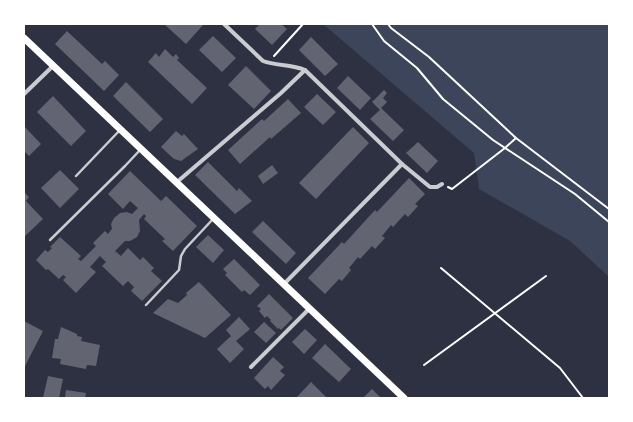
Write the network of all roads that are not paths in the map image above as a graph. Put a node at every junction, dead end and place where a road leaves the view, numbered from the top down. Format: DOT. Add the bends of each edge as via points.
graph roads {
  1 [pos="224,24"];
  2 [pos="24,38"];
  3 [pos="53,66"];
  4 [pos="305,70"];
  5 [pos="24,94"];
  6 [pos="121,130"];
  7 [pos="141,148"];
  8 [pos="402,164"];
  9 [pos="76,176"];
  10 [pos="177,182"];
  11 [pos="442,184"];
  12 [pos="214,218"];
  13 [pos="50,240"];
  14 [pos="284,284"];
  15 [pos="146,305"];
  16 [pos="309,309"];
  17 [pos="250,367"];
  18 [pos="404,398"];
  1 -- 4 [label="street" via="263,61"];
  2 -- 3 [label="main road"];
  3 -- 5 [label="street"];
  3 -- 6 [label="main road"];
  4 -- 8 [label="street"];
  4 -- 10 [label="street"];
  6 -- 7 [label="main road"];
  6 -- 9 [label="lane"];
  7 -- 10 [label="main road"];
  7 -- 13 [label="lane"];
  8 -- 11 [label="street" via="430,187"];
  8 -- 14 [label="street"];
  10 -- 12 [label="main road"];
  12 -- 14 [label="main road"];
  12 -- 15 [label="lane" via="185,249 179,270"];
  14 -- 16 [label="main road"];
  16 -- 17 [label="street"];
  16 -- 18 [label="main road"];
}
